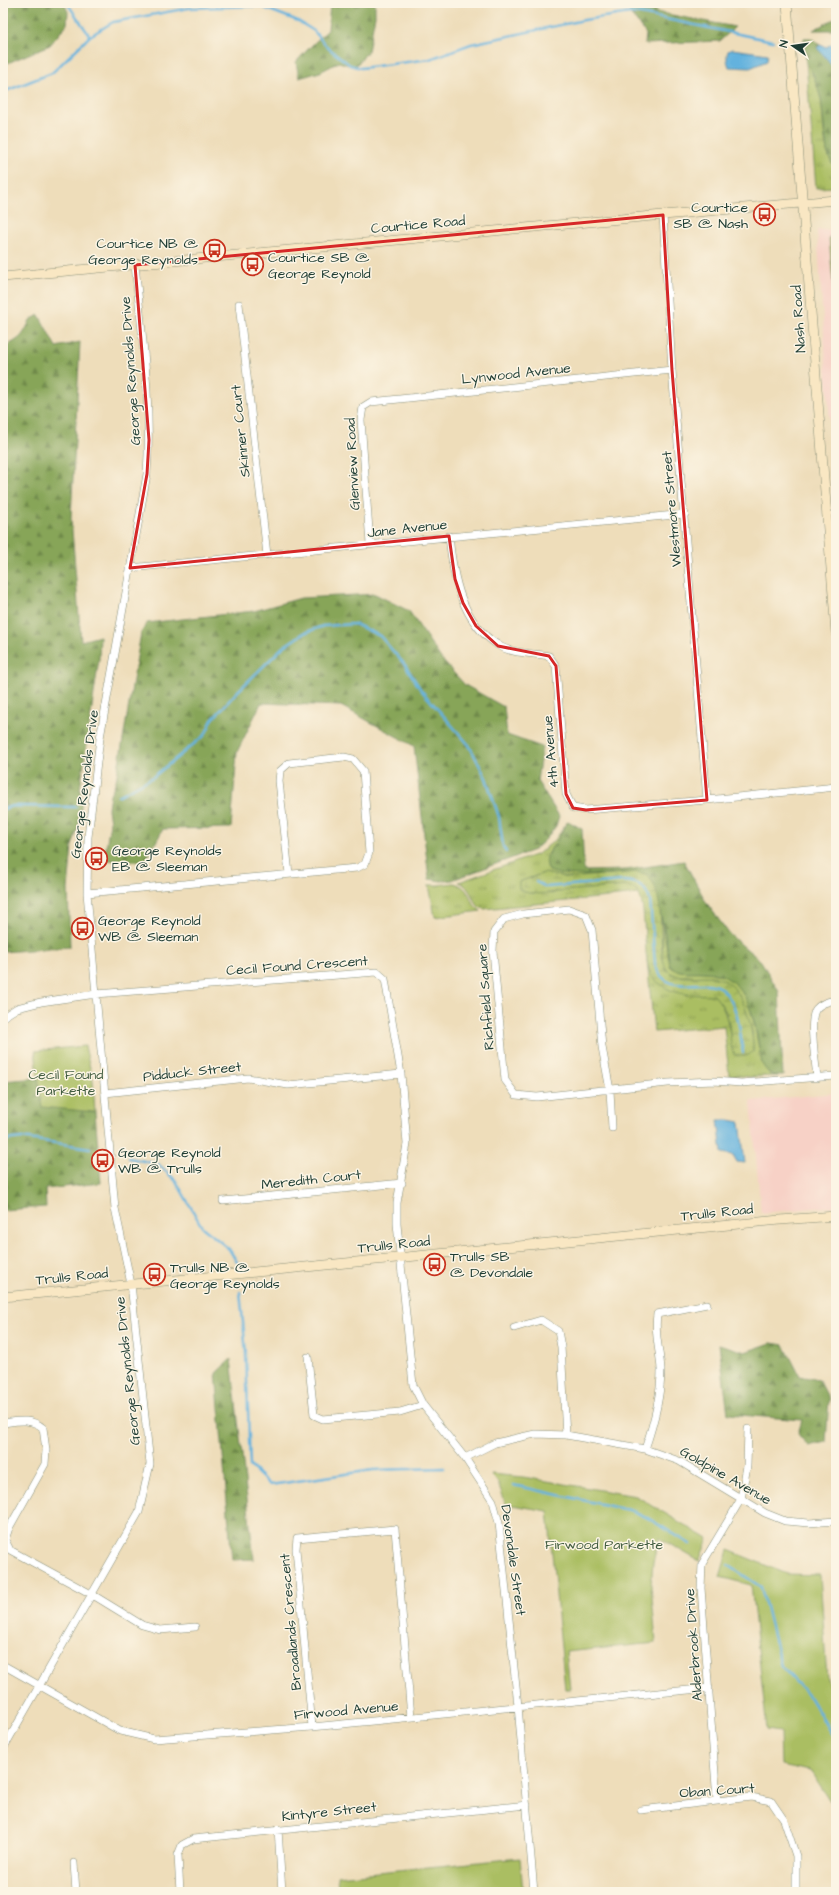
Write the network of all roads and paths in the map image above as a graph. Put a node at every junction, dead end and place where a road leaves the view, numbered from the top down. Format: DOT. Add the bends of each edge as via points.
graph roads {
  1 [pos="787,3"];
  2 [pos="836,200"];
  3 [pos="803,203"];
  4 [pos="663,214"];
  5 [pos="135,264"];
  6 [pos="3,277"];
  7 [pos="239,304"];
  8 [pos="672,370"];
  9 [pos="363,407"];
  10 [pos="685,514"];
  11 [pos="449,536"];
  12 [pos="370,544"];
  13 [pos="267,555"];
  14 [pos="130,568"];
  15 [pos="836,633"];
  16 [pos="836,787"];
  17 [pos="707,800"];
  18 [pos="289,874"];
  19 [pos="87,893"];
  20 [pos="96,994"];
  21 [pos="836,1000"];
  22 [pos="3,1017"];
  23 [pos="401,1074"];
  24 [pos="836,1076"];
  25 [pos="817,1078"];
  26 [pos="610,1090"];
  27 [pos="105,1093"];
  28 [pos="612,1128"];
  29 [pos="402,1183"];
  30 [pos="223,1201"];
  31 [pos="836,1216"];
  32 [pos="401,1257"];
  33 [pos="131,1284"];
  34 [pos="3,1297"];
  35 [pos="707,1304"];
  36 [pos="514,1328"];
  37 [pos="308,1357"];
  38 [pos="423,1405"];
  39 [pos="3,1423"];
  40 [pos="748,1429"];
  41 [pos="566,1435"];
  42 [pos="645,1449"];
  43 [pos="465,1458"];
  44 [pos="741,1498"];
  45 [pos="836,1521"];
  46 [pos="93,1596"];
  47 [pos="195,1627"];
  48 [pos="3,1665"];
  49 [pos="38,1686"];
  50 [pos="709,1688"];
  51 [pos="518,1706"];
  52 [pos="411,1717"];
  53 [pos="312,1726"];
  54 [pos="3,1749"];
  55 [pos="717,1800"];
  56 [pos="527,1805"];
  57 [pos="641,1810"];
  58 [pos="278,1829"];
  59 [pos="74,1863"];
  60 [pos="76,1892"];
  61 [pos="180,1892"];
  62 [pos="282,1892"];
  63 [pos="534,1892"];
  64 [pos="796,1892"];
  1 -- 3 [label="street, Nash Road"];
  2 -- 3 [label="street, Courtice Road"];
  3 -- 4 [label="street, Courtice Road"];
  3 -- 15 [label="street, Nash Road"];
  4 -- 5 [label="street, Courtice Road"];
  4 -- 8 [label="street, Westmore Street"];
  5 -- 6 [label="street, Courtice Road"];
  5 -- 14 [label="street, George Reynolds Drive" via="149,440 147,474"];
  7 -- 13 [label="street, Skinner Court"];
  8 -- 9 [label="street, Lynwood Avenue" via="381,400"];
  8 -- 10 [label="street, Westmore Street"];
  9 -- 12 [label="street, Glenview Road" via="361,420"];
  10 -- 11 [label="street, Jane Avenue"];
  10 -- 17 [label="street, Westmore Street"];
  11 -- 12 [label="street, Jane Avenue"];
  11 -- 17 [label="street, 4th Avenue" via="455,579 463,603 476,626 498,646 549,656 556,666 566,794 573,808 586,810"];
  12 -- 13 [label="street, Jane Avenue"];
  13 -- 14 [label="street, Jane Avenue"];
  14 -- 19 [label="street, George Reynolds Drive" via="100,738 88,837"];
  16 -- 17 [label="street, 4th Avenue"];
  18 -- 18 [label="street" via="357,868 365,864 369,853 363,771 353,759 344,757 289,764 280,771"];
  18 -- 19 [label="street"];
  19 -- 20 [label="street, George Reynolds Drive"];
  20 -- 22 [label="street, Cecil Found Crescent" via="41,1002 17,1008"];
  20 -- 23 [label="street, Cecil Found Crescent" via="377,972 385,979"];
  20 -- 27 [label="street, George Reynolds Drive"];
  21 -- 25 [label="street" via="822,1003 815,1010 813,1019"];
  23 -- 27 [label="street, Pidduck Street" via="288,1085 248,1078"];
  23 -- 29 [label="street, Cecil Found Crescent" via="407,1144"];
  24 -- 25 [label="street, Richfield Square"];
  25 -- 26 [label="street, Richfield Square" via="741,1083 668,1083"];
  26 -- 26 [label="street, Richfield Square" via="602,1047 592,930 586,915 570,909 523,914 504,919 494,932 492,952 505,1080 516,1095 537,1098"];
  26 -- 28 [label="street"];
  27 -- 33 [label="street, George Reynolds Drive" via="115,1208"];
  29 -- 30 [label="street, Meredith Court"];
  29 -- 32 [label="street, Cecil Found Crescent" via="397,1203"];
  31 -- 32 [label="street, Trulls Road"];
  32 -- 33 [label="street, Trulls Road"];
  32 -- 38 [label="street, Devondale Street" via="413,1385"];
  33 -- 34 [label="street, Trulls Road"];
  33 -- 46 [label="street, George Reynolds Drive" via="150,1464 140,1512"];
  35 -- 42 [label="street" via="657,1314 655,1328 661,1369 657,1411"];
  36 -- 41 [label="street" via="542,1320 558,1331"];
  37 -- 38 [label="street" via="314,1415 323,1419 392,1413"];
  38 -- 43 [label="street, Devondale Street"];
  39 -- 46 [label="street" via="28,1420 36,1422 43,1428 46,1450 45,1464 9,1528 5,1540 10,1550"];
  40 -- 44 [label="street, Alderbrook Drive" via="747,1466"];
  41 -- 42 [label="street, Goldpine Avenue"];
  41 -- 43 [label="street, Goldpine Avenue" via="535,1434 495,1443"];
  42 -- 44 [label="street, Goldpine Avenue" via="679,1461"];
  43 -- 51 [label="street, Devondale Street" via="493,1501 499,1523"];
  44 -- 45 [label="street, Goldpine Avenue" via="765,1513 785,1521"];
  44 -- 50 [label="street, Alderbrook Drive" via="702,1564"];
  46 -- 47 [label="street" via="142,1625 160,1630"];
  46 -- 49 [label="street, George Reynolds Drive"];
  48 -- 49 [label="street, Firwood Avenue"];
  49 -- 53 [label="street, Firwood Avenue" via="120,1731 154,1739"];
  49 -- 54 [label="street, George Reynolds Drive"];
  50 -- 51 [label="street, Firwood Avenue"];
  50 -- 55 [label="street, Alderbrook Drive"];
  51 -- 52 [label="street, Firwood Avenue"];
  51 -- 56 [label="street, Devondale Street"];
  52 -- 53 [label="street, Firwood Avenue"];
  52 -- 53 [label="street, Broadlands Crescent" via="395,1529 298,1538 296,1549"];
  55 -- 57 [label="street, Oban Court"];
  55 -- 64 [label="street, Oban Court" via="751,1797 771,1801 784,1820 796,1856"];
  56 -- 58 [label="street, Kintyre Street"];
  56 -- 63 [label="street, Devondale Street"];
  58 -- 61 [label="street, Kintyre Street" via="193,1839 182,1845 178,1856"];
  58 -- 62 [label="street"];
  59 -- 60 [label="street"];
}
